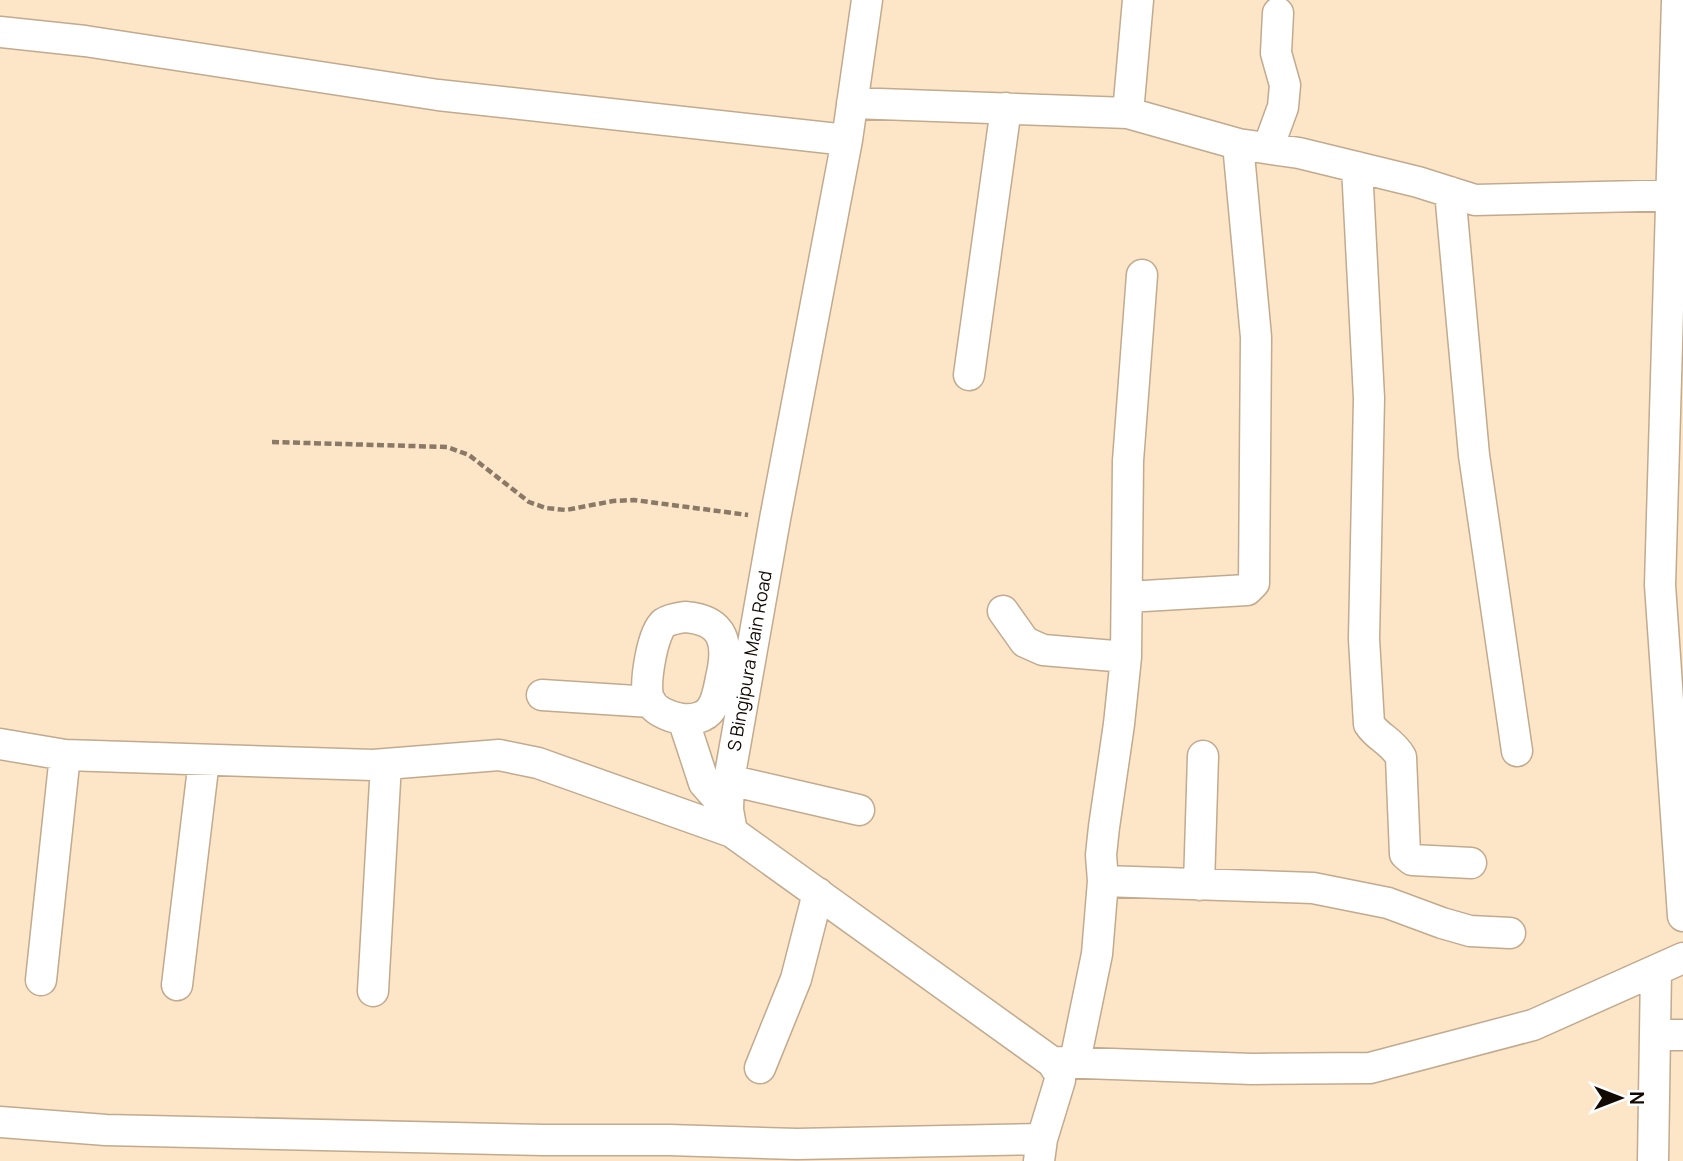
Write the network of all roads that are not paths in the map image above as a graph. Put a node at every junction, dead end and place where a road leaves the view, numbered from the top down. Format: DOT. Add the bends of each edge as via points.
graph roads {
  1 [pos="867,0"];
  2 [pos="1138,0"];
  3 [pos="1676,0"];
  4 [pos="1278,13"];
  5 [pos="0,32"];
  6 [pos="852,103"];
  7 [pos="1006,108"];
  8 [pos="1128,113"];
  9 [pos="847,140"];
  10 [pos="1238,144"];
  11 [pos="1268,148"];
  12 [pos="1357,167"];
  13 [pos="1450,192"];
  14 [pos="1677,195"];
  15 [pos="1142,275"];
  16 [pos="970,375"];
  17 [pos="1127,597"];
  18 [pos="1003,611"];
  19 [pos="1126,657"];
  20 [pos="542,695"];
  21 [pos="651,702"];
  22 [pos="683,719"];
  23 [pos="0,744"];
  24 [pos="1517,751"];
  25 [pos="65,755"];
  26 [pos="1203,756"];
  27 [pos="204,760"];
  28 [pos="386,765"];
  29 [pos="729,780"];
  30 [pos="859,810"];
  31 [pos="730,821"];
  32 [pos="1471,863"];
  33 [pos="1103,881"];
  34 [pos="1199,884"];
  35 [pos="818,893"];
  36 [pos="1683,916"];
  37 [pos="1510,933"];
  38 [pos="1683,958"];
  39 [pos="1656,970"];
  40 [pos="41,980"];
  41 [pos="177,985"];
  42 [pos="373,991"];
  43 [pos="1669,1035"];
  44 [pos="1064,1061"];
  45 [pos="760,1068"];
  46 [pos="0,1122"];
  47 [pos="1040,1150"];
  48 [pos="1653,1161"];
  1 -- 6 [label="street, S Bingipura Main Road"];
  2 -- 8 [label="street"];
  3 -- 14 [label="street"];
  4 -- 11 [label="street" via="1276,53 1285,85 1283,107"];
  5 -- 9 [label="street" via="438,95"];
  6 -- 7 [label="street"];
  6 -- 9 [label="street, S Bingipura Main Road"];
  7 -- 8 [label="street"];
  7 -- 16 [label="street"];
  8 -- 10 [label="street"];
  9 -- 29 [label="street, S Bingipura Main Road"];
  10 -- 11 [label="street"];
  10 -- 17 [label="street" via="1256,337 1254,583 1247,590"];
  11 -- 12 [label="street"];
  12 -- 13 [label="street"];
  12 -- 32 [label="street" via="1369,398 1364,639 1369,724 1401,757 1405,854 1412,860"];
  13 -- 14 [label="street" via="1475,200"];
  13 -- 24 [label="street" via="1474,455"];
  14 -- 36 [label="street" via="1660,585"];
  15 -- 17 [label="street" via="1128,461"];
  17 -- 19 [label="street"];
  18 -- 19 [label="street" via="1025,642 1043,650"];
  19 -- 33 [label="street" via="1101,855"];
  20 -- 21 [label="street"];
  21 -- 22 [label="street" via="668,716"];
  21 -- 22 [label="street" via="655,635 674,619 706,621 722,635 725,645 722,676 710,711 699,718"];
  22 -- 31 [label="street" via="704,783"];
  23 -- 25 [label="street"];
  25 -- 27 [label="street"];
  25 -- 40 [label="street"];
  26 -- 34 [label="street"];
  27 -- 28 [label="street"];
  27 -- 41 [label="street"];
  28 -- 31 [label="street" via="499,755"];
  28 -- 42 [label="street"];
  29 -- 30 [label="street"];
  29 -- 31 [label="street, S Bingipura Main Road"];
  31 -- 35 [label="street"];
  33 -- 34 [label="street"];
  33 -- 44 [label="street" via="1097,954"];
  34 -- 37 [label="street" via="1313,888 1388,903 1470,931"];
  35 -- 44 [label="street"];
  35 -- 45 [label="street" via="796,979"];
  38 -- 39 [label="street"];
  39 -- 43 [label="street"];
  39 -- 44 [label="street" via="1533,1025 1370,1068 1251,1069"];
  43 -- 48 [label="street"];
  44 -- 47 [label="street"];
  46 -- 47 [label="street" via="106,1130"];
}
